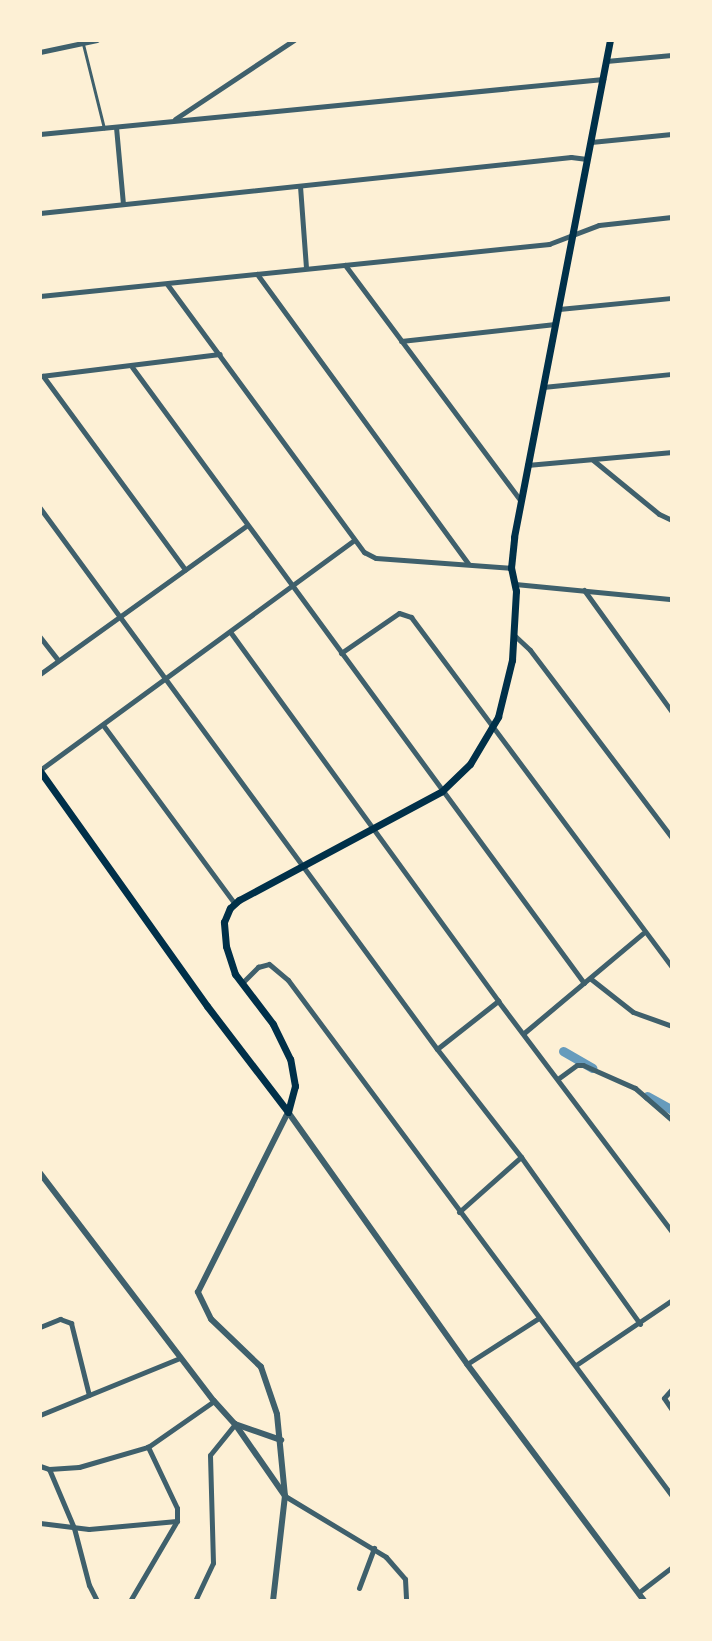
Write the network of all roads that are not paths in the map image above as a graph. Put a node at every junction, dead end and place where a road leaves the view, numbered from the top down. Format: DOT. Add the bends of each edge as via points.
graph roads {
  1 [pos="97,40"];
  2 [pos="294,40"];
  3 [pos="610,40"];
  4 [pos="83,44"];
  5 [pos="40,52"];
  6 [pos="672,55"];
  7 [pos="606,61"];
  8 [pos="603,79"];
  9 [pos="173,120"];
  10 [pos="116,127"];
  11 [pos="104,128"];
  12 [pos="40,134"];
  13 [pos="672,134"];
  14 [pos="591,142"];
  15 [pos="588,159"];
  16 [pos="300,186"];
  17 [pos="123,204"];
  18 [pos="40,213"];
  19 [pos="672,217"];
  20 [pos="573,237"];
  21 [pos="345,265"];
  22 [pos="306,268"];
  23 [pos="256,274"];
  24 [pos="167,283"];
  25 [pos="40,296"];
  26 [pos="672,298"];
  27 [pos="559,309"];
  28 [pos="555,324"];
  29 [pos="400,341"];
  30 [pos="220,354"];
  31 [pos="132,367"];
  32 [pos="672,374"];
  33 [pos="41,376"];
  34 [pos="543,387"];
  35 [pos="672,452"];
  36 [pos="593,460"];
  37 [pos="527,465"];
  38 [pos="520,500"];
  39 [pos="40,508"];
  40 [pos="672,520"];
  41 [pos="247,525"];
  42 [pos="354,540"];
  43 [pos="469,564"];
  44 [pos="511,568"];
  45 [pos="185,569"];
  46 [pos="515,584"];
  47 [pos="293,585"];
  48 [pos="583,589"];
  49 [pos="672,599"];
  50 [pos="119,615"];
  51 [pos="231,633"];
  52 [pos="514,635"];
  53 [pos="40,637"];
  54 [pos="341,653"];
  55 [pos="58,660"];
  56 [pos="40,674"];
  57 [pos="166,678"];
  58 [pos="672,712"];
  59 [pos="103,725"];
  60 [pos="492,728"];
  61 [pos="40,771"];
  62 [pos="442,791"];
  63 [pos="373,828"];
  64 [pos="672,838"];
  65 [pos="303,865"];
  66 [pos="234,903"];
  67 [pos="643,933"];
  68 [pos="672,967"];
  69 [pos="591,978"];
  70 [pos="242,983"];
  71 [pos="584,983"];
  72 [pos="498,1001"];
  73 [pos="672,1026"];
  74 [pos="524,1033"];
  75 [pos="437,1049"];
  76 [pos="559,1078"];
  77 [pos="288,1112"];
  78 [pos="672,1120"];
  79 [pos="521,1157"];
  80 [pos="40,1173"];
  81 [pos="459,1212"];
  82 [pos="672,1232"];
  83 [pos="672,1300"];
  84 [pos="539,1318"];
  85 [pos="640,1324"];
  86 [pos="40,1327"];
  87 [pos="180,1358"];
  88 [pos="467,1364"];
  89 [pos="576,1365"];
  90 [pos="672,1389"];
  91 [pos="89,1395"];
  92 [pos="214,1401"];
  93 [pos="672,1410"];
  94 [pos="40,1415"];
  95 [pos="235,1424"];
  96 [pos="281,1440"];
  97 [pos="148,1447"];
  98 [pos="40,1466"];
  99 [pos="49,1469"];
  100 [pos="285,1496"];
  101 [pos="672,1496"];
  102 [pos="177,1521"];
  103 [pos="40,1523"];
  104 [pos="74,1528"];
  105 [pos="374,1548"];
  106 [pos="672,1567"];
  107 [pos="359,1588"];
  108 [pos="638,1593"];
  109 [pos="97,1601"];
  110 [pos="130,1601"];
  111 [pos="195,1601"];
  112 [pos="273,1601"];
  113 [pos="406,1601"];
  114 [pos="644,1601"];
  1 -- 4 [label="street"];
  2 -- 9 [label="street"];
  3 -- 7 [label="main road"];
  4 -- 5 [label="street"];
  4 -- 11 [label="lane"];
  6 -- 7 [label="street"];
  7 -- 8 [label="main road"];
  8 -- 9 [label="street"];
  8 -- 14 [label="main road"];
  9 -- 10 [label="street"];
  10 -- 11 [label="street"];
  10 -- 17 [label="street"];
  11 -- 12 [label="street"];
  13 -- 14 [label="street"];
  14 -- 15 [label="main road"];
  15 -- 16 [label="street"];
  15 -- 20 [label="main road"];
  16 -- 17 [label="street"];
  16 -- 22 [label="street"];
  17 -- 18 [label="street"];
  19 -- 20 [label="street" via="599,225"];
  20 -- 21 [label="street" via="549,244"];
  20 -- 27 [label="main road"];
  21 -- 22 [label="street"];
  21 -- 29 [label="street"];
  22 -- 23 [label="street"];
  23 -- 24 [label="street"];
  23 -- 43 [label="street"];
  24 -- 25 [label="street"];
  24 -- 30 [label="street"];
  26 -- 27 [label="street"];
  27 -- 28 [label="main road"];
  28 -- 29 [label="street"];
  28 -- 34 [label="main road"];
  29 -- 38 [label="street"];
  30 -- 31 [label="street"];
  30 -- 42 [label="street"];
  31 -- 33 [label="street"];
  31 -- 41 [label="street"];
  32 -- 34 [label="street"];
  33 -- 45 [label="street"];
  34 -- 37 [label="main road"];
  35 -- 36 [label="street"];
  36 -- 37 [label="street"];
  36 -- 40 [label="street"];
  37 -- 38 [label="main road"];
  38 -- 44 [label="main road"];
  39 -- 50 [label="street"];
  41 -- 45 [label="street"];
  41 -- 47 [label="street"];
  42 -- 43 [label="street" via="376,558"];
  42 -- 47 [label="street"];
  43 -- 44 [label="street"];
  44 -- 46 [label="main road"];
  45 -- 50 [label="street"];
  46 -- 48 [label="street"];
  46 -- 52 [label="main road"];
  47 -- 51 [label="street"];
  47 -- 54 [label="street"];
  48 -- 49 [label="street"];
  48 -- 58 [label="street"];
  50 -- 55 [label="street"];
  50 -- 57 [label="street"];
  51 -- 57 [label="street"];
  51 -- 63 [label="street"];
  52 -- 60 [label="main road" via="507,691"];
  52 -- 64 [label="street"];
  53 -- 55 [label="street"];
  54 -- 60 [label="street" via="406,613"];
  54 -- 62 [label="street"];
  55 -- 56 [label="street"];
  57 -- 59 [label="street"];
  57 -- 65 [label="street"];
  59 -- 61 [label="street"];
  59 -- 66 [label="street"];
  60 -- 62 [label="main road" via="470,764"];
  60 -- 67 [label="street"];
  61 -- 77 [label="main road"];
  62 -- 63 [label="main road"];
  62 -- 71 [label="street"];
  63 -- 65 [label="main road"];
  63 -- 72 [label="street"];
  65 -- 66 [label="main road"];
  65 -- 75 [label="street"];
  66 -- 70 [label="main road" via="223,931"];
  67 -- 68 [label="street"];
  67 -- 69 [label="street"];
  69 -- 71 [label="street"];
  69 -- 73 [label="street" via="633,1012"];
  70 -- 77 [label="main road" via="273,1024 290,1059 295,1086"];
  70 -- 81 [label="street" via="262,965 279,970"];
  71 -- 74 [label="street"];
  72 -- 74 [label="street"];
  72 -- 75 [label="street"];
  74 -- 76 [label="street"];
  75 -- 79 [label="street"];
  76 -- 78 [label="street" via="583,1065 635,1088"];
  76 -- 82 [label="street"];
  77 -- 88 [label="street"];
  77 -- 96 [label="street" via="198,1292 211,1319 263,1371"];
  79 -- 81 [label="street"];
  79 -- 85 [label="street"];
  80 -- 87 [label="street"];
  81 -- 84 [label="street"];
  83 -- 85 [label="street"];
  84 -- 88 [label="street"];
  84 -- 89 [label="street"];
  85 -- 89 [label="street"];
  86 -- 91 [label="street" via="60,1319 71,1323"];
  87 -- 91 [label="street"];
  87 -- 92 [label="street"];
  88 -- 108 [label="street"];
  89 -- 101 [label="street"];
  90 -- 93 [label="street" via="664,1398"];
  91 -- 94 [label="street"];
  92 -- 95 [label="street"];
  92 -- 97 [label="street"];
  95 -- 96 [label="street"];
  95 -- 100 [label="street"];
  95 -- 111 [label="street" via="210,1455 213,1563"];
  96 -- 100 [label="street"];
  97 -- 99 [label="street" via="79,1467"];
  97 -- 102 [label="street" via="177,1508"];
  98 -- 99 [label="street"];
  99 -- 104 [label="street"];
  100 -- 105 [label="street"];
  100 -- 112 [label="street"];
  102 -- 104 [label="street"];
  102 -- 110 [label="street"];
  103 -- 104 [label="street"];
  104 -- 109 [label="street"];
  105 -- 107 [label="street"];
  105 -- 113 [label="street" via="405,1579"];
  106 -- 108 [label="street"];
  108 -- 114 [label="street"];
}
